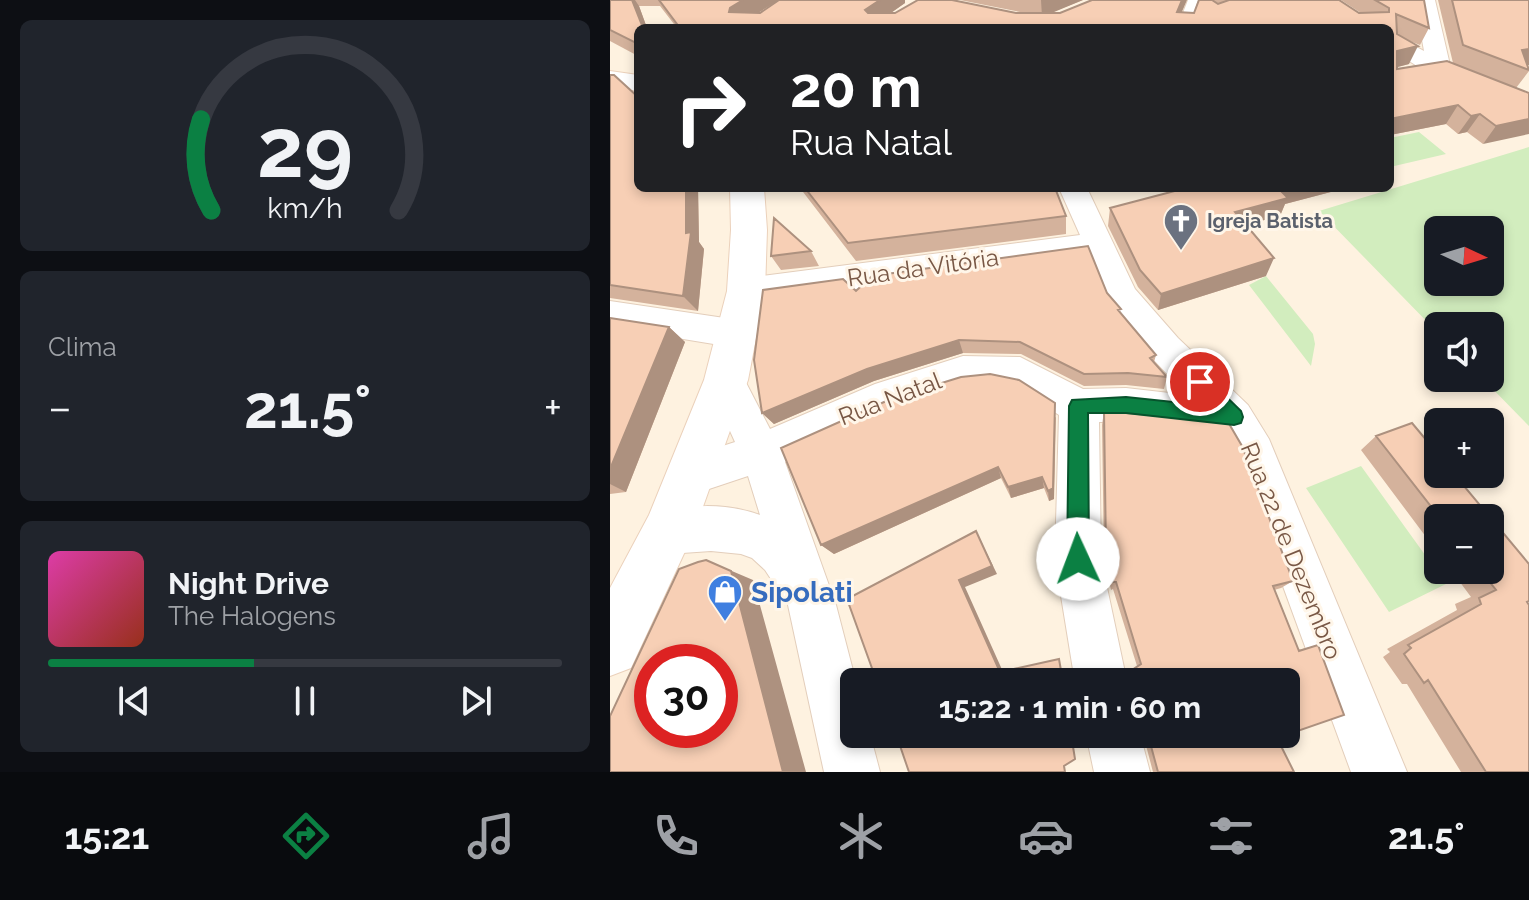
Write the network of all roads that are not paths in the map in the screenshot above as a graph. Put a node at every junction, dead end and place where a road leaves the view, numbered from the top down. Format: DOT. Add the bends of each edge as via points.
graph roads {
  1 [pos="1425,0"];
  2 [pos="1198,2"];
  3 [pos="1185,24"];
  4 [pos="1394,42"];
  5 [pos="1439,69"];
  6 [pos="1394,77"];
  7 [pos="610,79"];
  8 [pos="634,82"];
  9 [pos="1529,106"];
  10 [pos="747,192"];
  11 [pos="1075,192"];
  12 [pos="1100,244"];
  13 [pos="746,291"];
  14 [pos="610,314"];
  15 [pos="738,334"];
  16 [pos="726,380"];
  17 [pos="1079,406"];
  18 [pos="1234,417"];
  19 [pos="761,453"];
  20 [pos="691,475"];
  21 [pos="668,532"];
  22 [pos="812,605"];
  23 [pos="610,647"];
  24 [pos="1098,668"];
  25 [pos="1116,748"];
  26 [pos="852,772"];
  27 [pos="1122,772"];
  28 [pos="1379,772"];
  1 -- 5 [label="street"];
  2 -- 3 [label="lane"];
  4 -- 5 [label="street"];
  5 -- 6 [label="street"];
  5 -- 9 [label="street"];
  7 -- 8 [label="main road"];
  10 -- 13 [label="main road"];
  11 -- 12 [label="street, Rua 22 de Dezembro"];
  12 -- 13 [label="street, Rua da Vitória"];
  12 -- 18 [label="street, Rua 22 de Dezembro" via="1121,296"];
  13 -- 15 [label="main road"];
  14 -- 15 [label="street"];
  15 -- 16 [label="main road"];
  16 -- 19 [label="street"];
  16 -- 20 [label="main road"];
  17 -- 18 [label="street" via="1126,405"];
  17 -- 19 [label="street, Rua Natal" via="1020,373 963,372 889,396"];
  17 -- 24 [label="street" via="1078,559"];
  18 -- 28 [label="street, Rua 22 de Dezembro" via="1254,452"];
  19 -- 20 [label="street, Rua Natal"];
  19 -- 22 [label="street"];
  20 -- 21 [label="main road"];
  21 -- 22 [label="street" via="730,530 755,536 779,550"];
  21 -- 23 [label="main road"];
  22 -- 26 [label="street"];
  25 -- 27 [label="street"];
}
